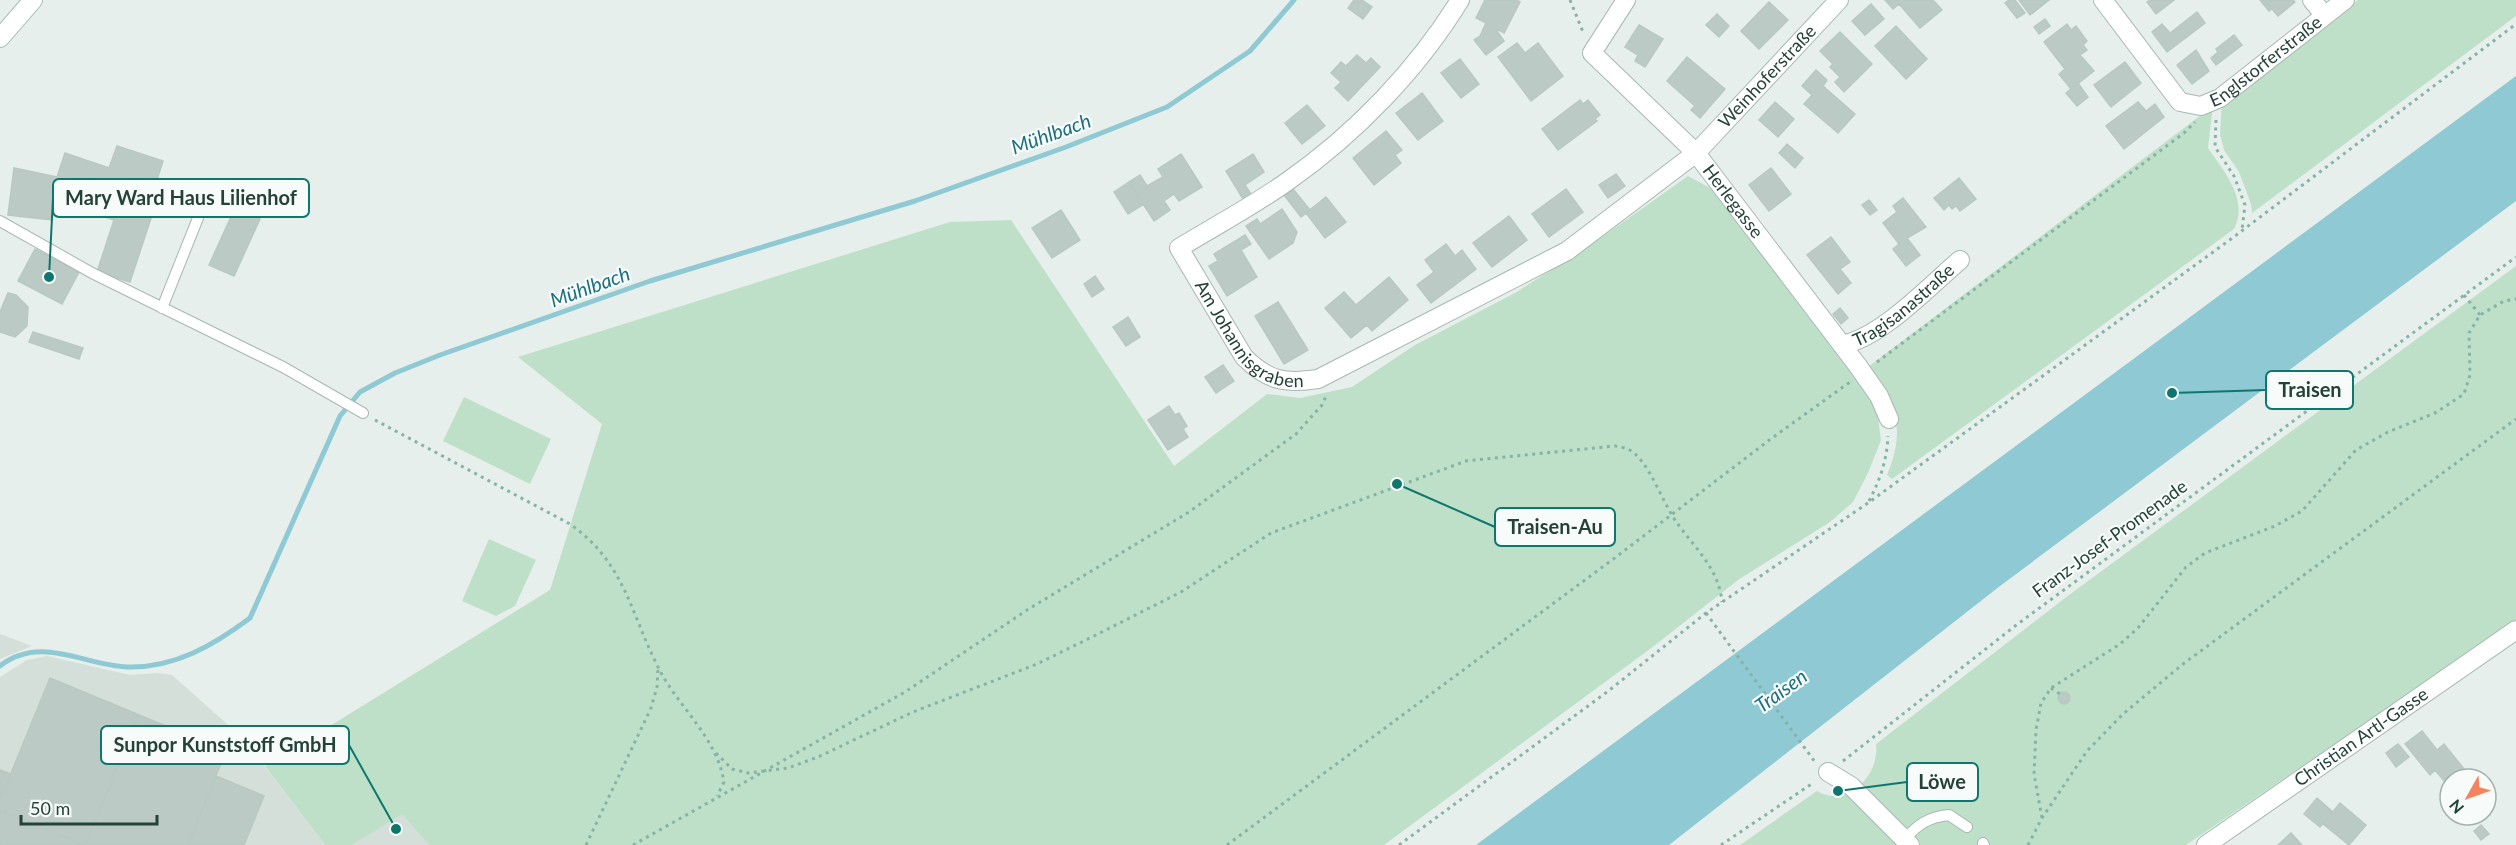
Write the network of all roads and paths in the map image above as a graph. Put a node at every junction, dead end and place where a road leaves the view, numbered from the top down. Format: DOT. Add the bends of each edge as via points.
graph roads {
  1 [pos="33,0"];
  2 [pos="1460,0"];
  3 [pos="1570,0"];
  4 [pos="1626,0"];
  5 [pos="1839,0"];
  6 [pos="2103,0"];
  7 [pos="2312,0"];
  8 [pos="2345,0"];
  9 [pos="2324,15"];
  10 [pos="2516,24"];
  11 [pos="0,38"];
  12 [pos="1592,53"];
  13 [pos="2220,98"];
  14 [pos="2198,119"];
  15 [pos="1696,153"];
  16 [pos="198,218"];
  17 [pos="0,221"];
  18 [pos="2242,231"];
  19 [pos="2516,257"];
  20 [pos="1960,260"];
  21 [pos="2464,295"];
  22 [pos="2516,300"];
  23 [pos="162,308"];
  24 [pos="2480,315"];
  25 [pos="1842,345"];
  26 [pos="1336,371"];
  27 [pos="1863,373"];
  28 [pos="361,413"];
  29 [pos="1889,419"];
  30 [pos="2516,419"];
  31 [pos="1868,503"];
  32 [pos="1672,514"];
  33 [pos="1722,602"];
  34 [pos="1706,613"];
  35 [pos="2516,630"];
  36 [pos="658,667"];
  37 [pos="2051,688"];
  38 [pos="2060,694"];
  39 [pos="716,753"];
  40 [pos="1823,769"];
  41 [pos="759,772"];
  42 [pos="716,798"];
  43 [pos="2042,819"];
  44 [pos="1967,827"];
  45 [pos="1907,842"];
  46 [pos="2218,842"];
  47 [pos="586,845"];
  48 [pos="633,845"];
  49 [pos="1227,845"];
  50 [pos="1399,845"];
  51 [pos="1721,845"];
  52 [pos="2028,845"];
  1 -- 11 [label="street"];
  2 -- 26 [label="street, Am Johannisgraben" via="1380,102 1334,145 1288,182 1179,248 1244,357 1258,372 1288,382 1318,379"];
  3 -- 12 [label="path"];
  4 -- 12 [label="street"];
  5 -- 15 [label="street, Weinhoferstraße"];
  6 -- 13 [label="street, Englstorferstraße" via="2180,102 2201,106"];
  7 -- 9 [label="street"];
  8 -- 9 [label="street, Englstorferstraße"];
  9 -- 13 [label="street, Englstorferstraße"];
  10 -- 18 [label="path"];
  12 -- 15 [label="street, Herlegasse"];
  13 -- 18 [label="path" via="2214,147 2234,176 2245,205"];
  14 -- 27 [label="path"];
  15 -- 25 [label="street, Herlegasse"];
  15 -- 26 [label="street, Am Johannisgraben" via="1567,251"];
  16 -- 23 [label="lane"];
  17 -- 23 [label="lane"];
  18 -- 31 [label="path"];
  19 -- 21 [label="path, Franz-Josef-Promenade"];
  20 -- 25 [label="street, Tragisanastraße" via="1875,332"];
  21 -- 24 [label="path"];
  21 -- 40 [label="path, Franz-Josef-Promenade"];
  22 -- 24 [label="path" via="2504,301"];
  23 -- 28 [label="lane" via="283,367"];
  24 -- 37 [label="path" via="2469,333 2470,375 2464,394 2435,413 2356,450 2302,511 2205,553 2186,567 2138,628 2120,644"];
  25 -- 27 [label="street, Herlegasse"];
  26 -- 41 [label="path" via="1322,405 1296,434 1189,512 1027,610 905,692"];
  27 -- 29 [label="street, Herlegasse"];
  27 -- 32 [label="path"];
  28 -- 36 [label="path" via="582,532 596,544 625,587"];
  29 -- 31 [label="path" via="1888,451"];
  30 -- 43 [label="path" via="2183,664 2123,714 2086,751"];
  31 -- 33 [label="path"];
  32 -- 33 [label="path" via="1704,556 1717,580"];
  32 -- 41 [label="path" via="1641,462 1625,448 1466,461 1270,533 1181,592 1037,664 914,712 818,757 788,768"];
  32 -- 49 [label="path"];
  33 -- 34 [label="path"];
  34 -- 40 [label="path"];
  34 -- 50 [label="path" via="1607,692"];
  35 -- 46 [label="street, Christian Artl-Gasse"];
  36 -- 39 [label="path"];
  36 -- 47 [label="path" via="651,708"];
  37 -- 38 [label="path"];
  37 -- 43 [label="path" via="2041,703 2036,730 2034,774"];
  39 -- 41 [label="path" via="732,769"];
  39 -- 42 [label="path" via="724,782"];
  40 -- 45 [label="street" via="1851,786"];
  40 -- 51 [label="path, Franz-Josef-Promenade"];
  41 -- 42 [label="path"];
  42 -- 48 [label="path"];
  43 -- 52 [label="path"];
  44 -- 45 [label="lane" via="1949,815 1932,816 1916,827"];
}
